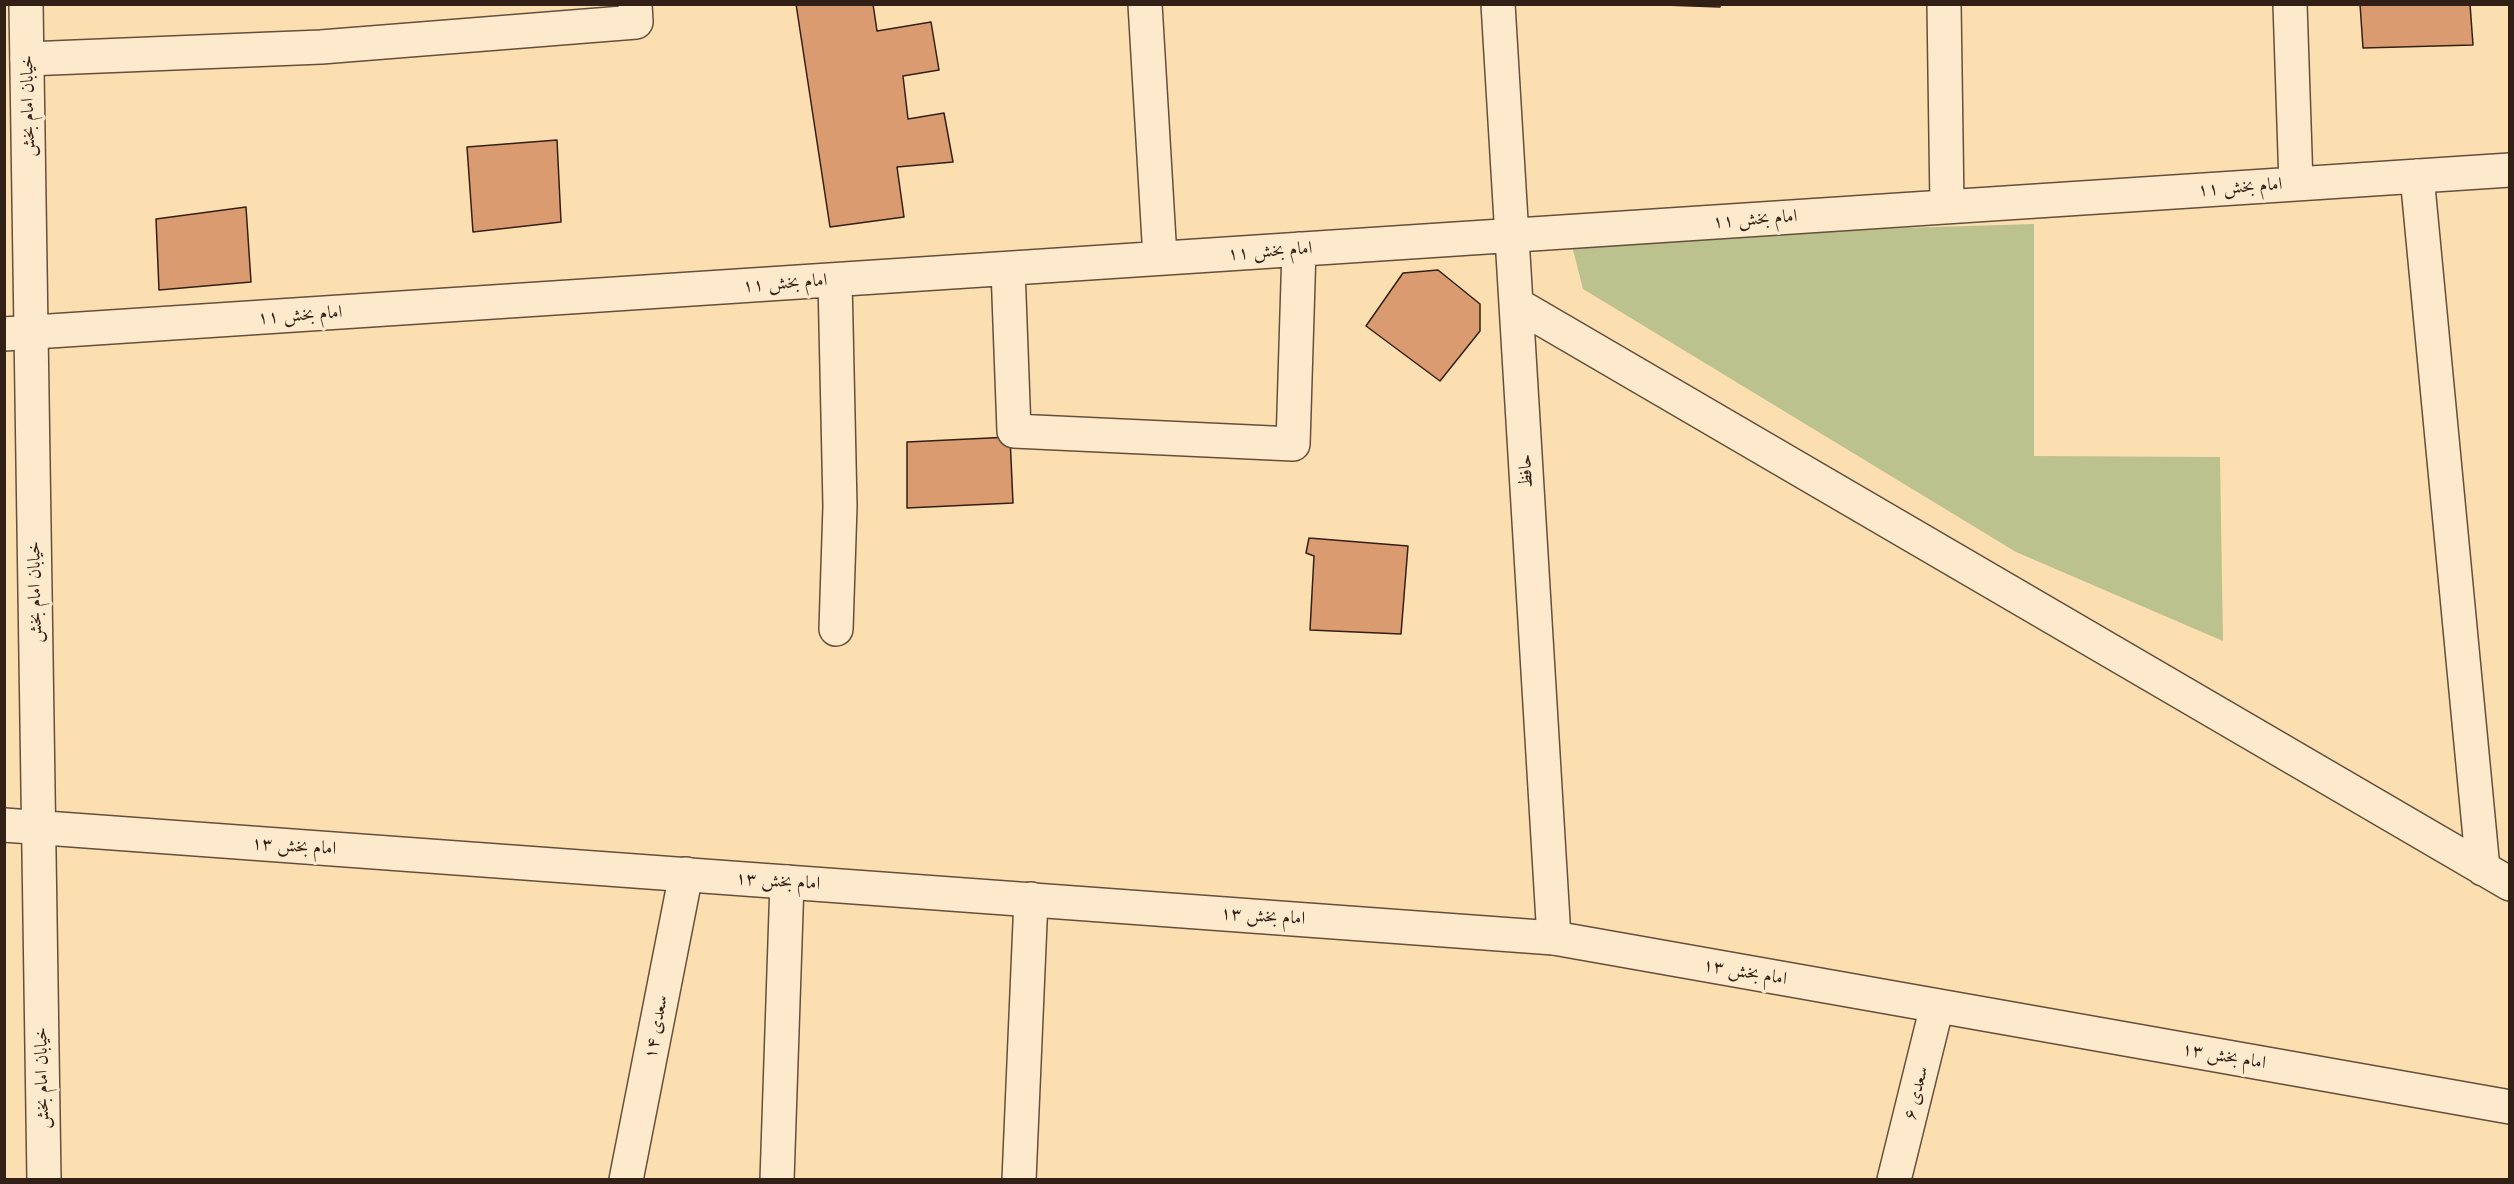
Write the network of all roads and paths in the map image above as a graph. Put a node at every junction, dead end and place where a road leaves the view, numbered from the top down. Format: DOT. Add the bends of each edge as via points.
graph roads {
  1 [pos="26,4"];
  2 [pos="635,4"];
  3 [pos="1145,4"];
  4 [pos="1498,4"];
  5 [pos="1944,4"];
  6 [pos="2290,4"];
  7 [pos="27,59"];
  8 [pos="2510,170"];
  9 [pos="2417,176"];
  10 [pos="2296,184"];
  11 [pos="1947,206"];
  12 [pos="1512,235"];
  13 [pos="1299,249"];
  14 [pos="1160,258"];
  15 [pos="1008,268"];
  16 [pos="835,280"];
  17 [pos="1516,304"];
  18 [pos="18,333"];
  19 [pos="836,629"];
  20 [pos="4,825"];
  21 [pos="39,827"];
  22 [pos="686,874"];
  23 [pos="2496,876"];
  24 [pos="787,882"];
  25 [pos="1031,899"];
  26 [pos="1554,938"];
  27 [pos="1937,1006"];
  28 [pos="2510,1107"];
  29 [pos="44,1179"];
  30 [pos="626,1179"];
  31 [pos="777,1179"];
  32 [pos="1019,1179"];
  33 [pos="1894,1179"];
  1 -- 7 [label="street, خیابان امام بخش"];
  2 -- 7 [label="street" via="636,22 321,47"];
  3 -- 14 [label="street"];
  4 -- 12 [label="street, حافظ"];
  5 -- 11 [label="street"];
  6 -- 10 [label="street"];
  7 -- 18 [label="street, خیابان امام بخش"];
  8 -- 9 [label="street, امام بخش ۱۱"];
  9 -- 10 [label="street, امام بخش ۱۱"];
  9 -- 23 [label="street"];
  10 -- 11 [label="street, امام بخش ۱۱"];
  11 -- 12 [label="street, امام بخش ۱۱"];
  12 -- 13 [label="street, امام بخش ۱۱"];
  12 -- 17 [label="street, حافظ"];
  13 -- 14 [label="street, امام بخش ۱۱"];
  13 -- 15 [label="street" via="1293,444 1014,431"];
  14 -- 15 [label="street, امام بخش ۱۱"];
  15 -- 16 [label="street, امام بخش ۱۱"];
  16 -- 18 [label="street, امام بخش ۱۱"];
  16 -- 19 [label="street" via="840,506"];
  17 -- 23 [label="street"];
  17 -- 26 [label="street, حافظ"];
  18 -- 21 [label="street, خیابان امام بخش"];
  20 -- 21 [label="street, امام بخش ۱۳"];
  21 -- 22 [label="street, امام بخش ۱۳"];
  21 -- 29 [label="street, خیابان امام بخش"];
  22 -- 24 [label="street, امام بخش ۱۳"];
  22 -- 30 [label="street, سعدی ۱۴"];
  24 -- 25 [label="street, امام بخش ۱۳"];
  24 -- 31 [label="street"];
  25 -- 26 [label="street, امام بخش ۱۳"];
  25 -- 32 [label="street"];
  26 -- 27 [label="street, امام بخش ۱۳"];
  27 -- 28 [label="street, امام بخش ۱۳"];
  27 -- 33 [label="street, سعدی ۶"];
}
